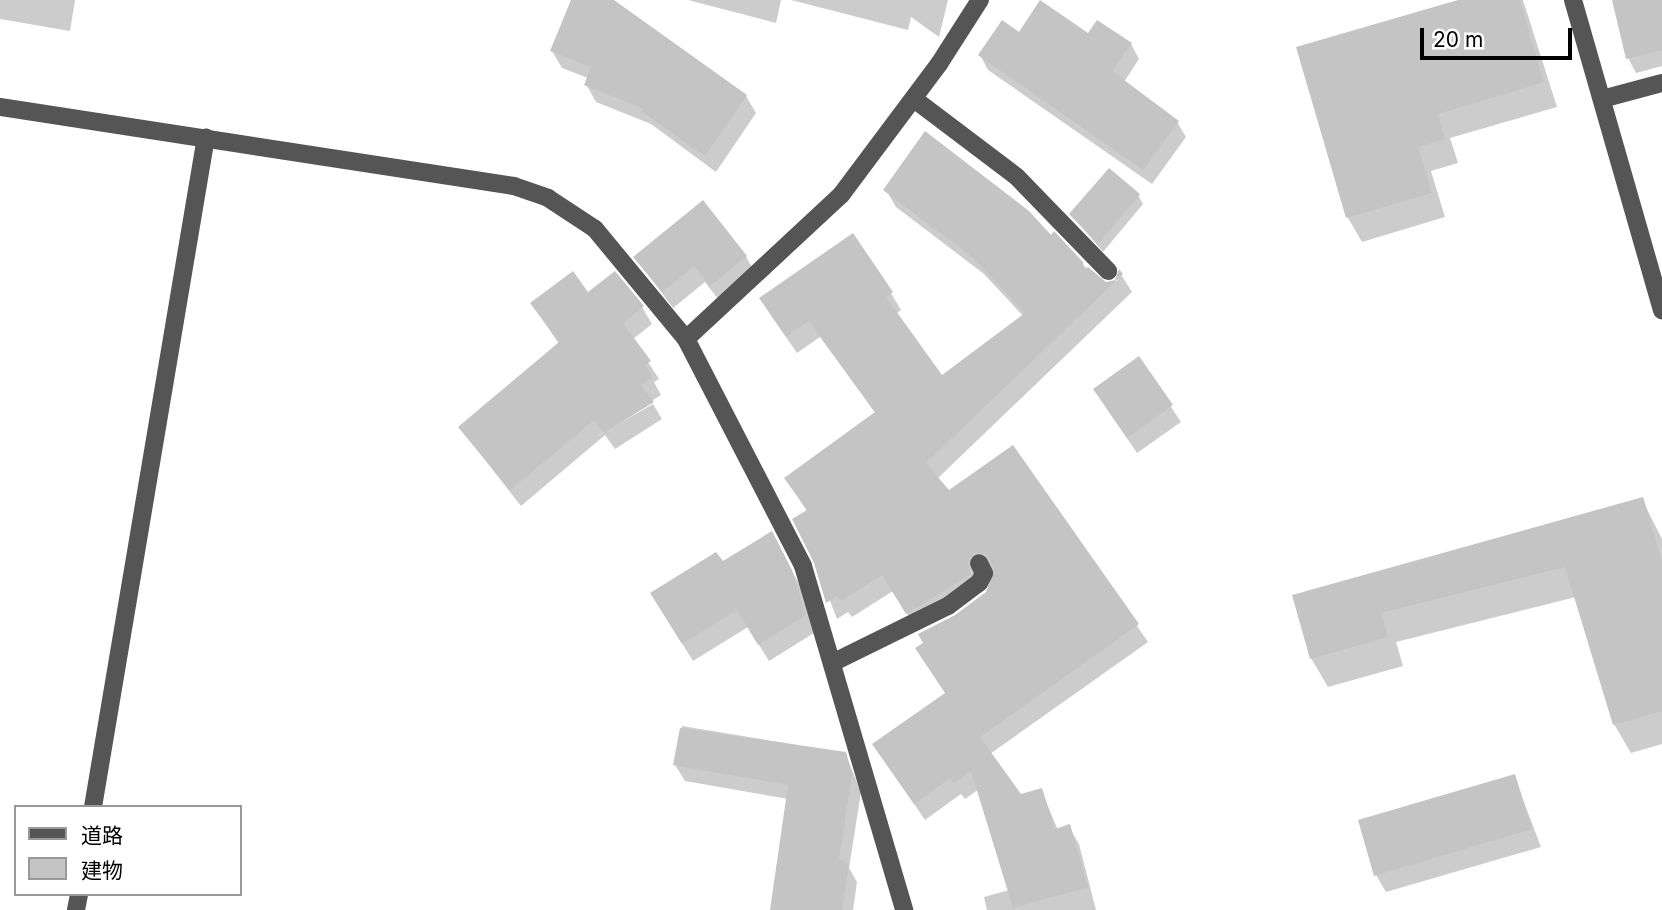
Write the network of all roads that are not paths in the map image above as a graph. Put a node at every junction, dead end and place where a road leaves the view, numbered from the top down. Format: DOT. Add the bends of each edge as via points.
graph roads {
  1 [pos="980,0"];
  2 [pos="1573,0"];
  3 [pos="1662,83"];
  4 [pos="914,99"];
  5 [pos="1602,99"];
  6 [pos="0,107"];
  7 [pos="206,137"];
  8 [pos="1108,271"];
  9 [pos="1662,311"];
  10 [pos="686,339"];
  11 [pos="979,563"];
  12 [pos="834,662"];
  13 [pos="93,805"];
  14 [pos="904,910"];
  1 -- 4 [label="street"];
  2 -- 5 [label="street"];
  3 -- 5 [label="street"];
  4 -- 8 [label="street" via="1017,177"];
  4 -- 10 [label="street" via="841,195"];
  5 -- 9 [label="street"];
  6 -- 7 [label="street"];
  7 -- 10 [label="street" via="514,186 548,198 595,229"];
  7 -- 13 [label="street"];
  10 -- 12 [label="street" via="803,566"];
  11 -- 12 [label="street" via="984,573 979,583 948,606"];
  12 -- 14 [label="street"];
}
